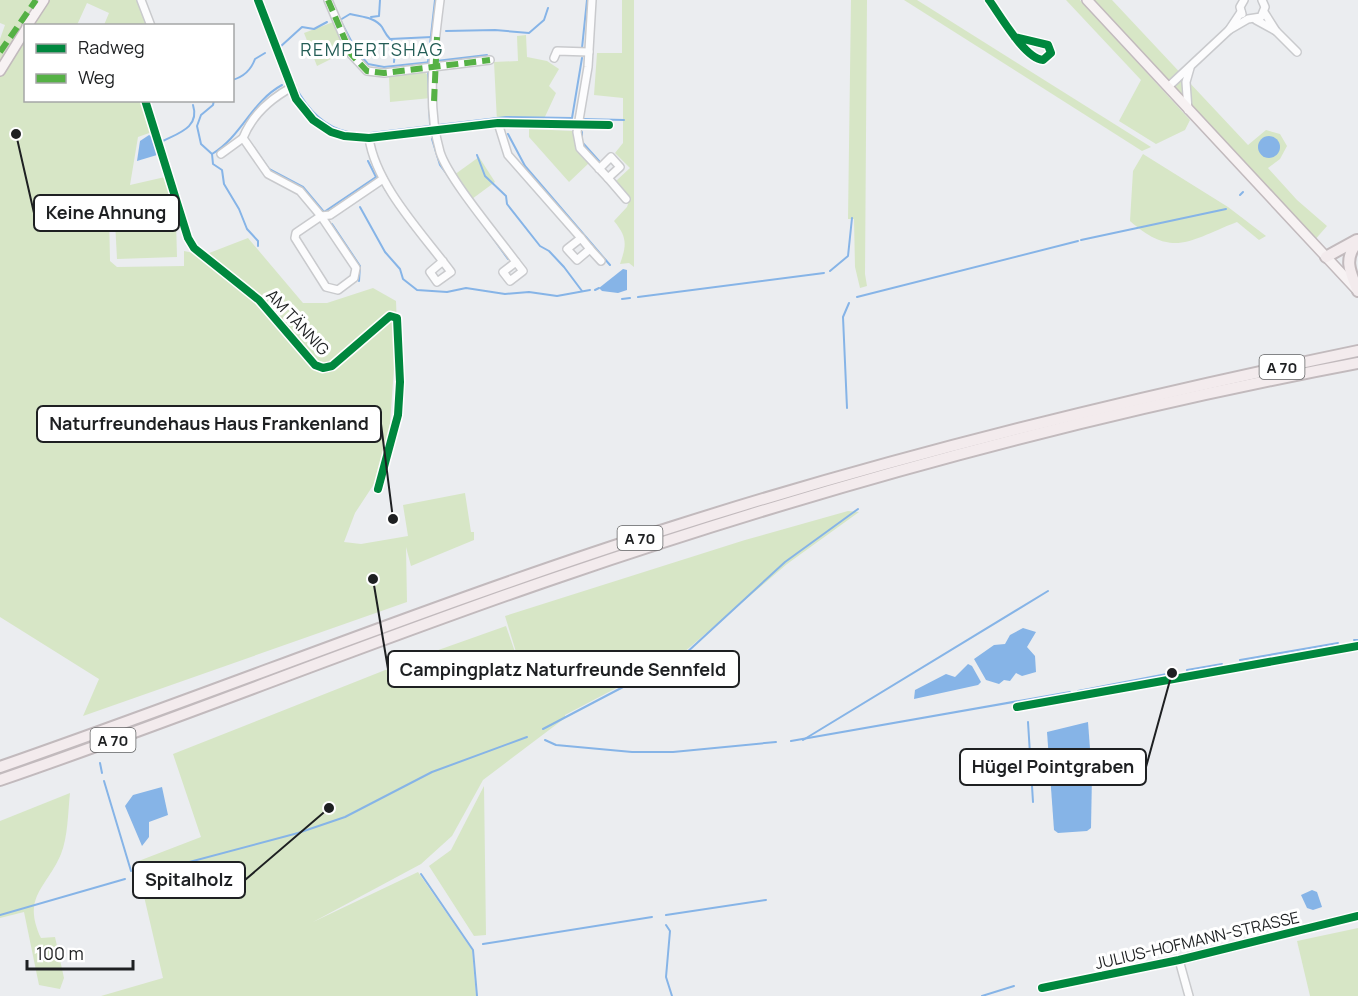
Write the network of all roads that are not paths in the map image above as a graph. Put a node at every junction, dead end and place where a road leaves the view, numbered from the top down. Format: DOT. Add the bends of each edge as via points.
graph roads {
  1 [pos="44,0"];
  2 [pos="141,0"];
  3 [pos="258,0"];
  4 [pos="328,0"];
  5 [pos="440,0"];
  6 [pos="592,0"];
  7 [pos="989,0"];
  8 [pos="1087,0"];
  9 [pos="1262,0"];
  10 [pos="1241,1"];
  11 [pos="1241,12"];
  12 [pos="1264,12"];
  13 [pos="1252,20"];
  14 [pos="28,24"];
  15 [pos="150,24"];
  16 [pos="24,30"];
  17 [pos="1229,30"];
  18 [pos="1276,31"];
  19 [pos="1016,37"];
  20 [pos="589,52"];
  21 [pos="1297,52"];
  22 [pos="554,58"];
  23 [pos="490,60"];
  24 [pos="434,66"];
  25 [pos="1190,68"];
  26 [pos="0,71"];
  27 [pos="292,87"];
  28 [pos="1168,87"];
  29 [pos="146,102"];
  30 [pos="1188,110"];
  31 [pos="498,123"];
  32 [pos="576,124"];
  33 [pos="609,125"];
  34 [pos="437,130"];
  35 [pos="243,138"];
  36 [pos="369,138"];
  37 [pos="221,154"];
  38 [pos="598,169"];
  39 [pos="608,178"];
  40 [pos="383,179"];
  41 [pos="626,199"];
  42 [pos="321,216"];
  43 [pos="581,238"];
  44 [pos="1358,241"];
  45 [pos="590,249"];
  46 [pos="1326,257"];
  47 [pos="443,261"];
  48 [pos="601,261"];
  49 [pos="516,262"];
  50 [pos="1358,291"];
  51 [pos="1358,351"];
  52 [pos="1358,363"];
  53 [pos="378,489"];
  54 [pos="1358,646"];
  55 [pos="1017,707"];
  56 [pos="0,767"];
  57 [pos="0,780"];
  58 [pos="1358,916"];
  59 [pos="1179,960"];
  60 [pos="1042,988"];
  61 [pos="1189,996"];
  1 -- 14 [label="main road"];
  2 -- 15 [label="street"];
  3 -- 27 [label="street"];
  4 -- 24 [label="street" via="351,54 367,71 384,73"];
  5 -- 24 [label="street"];
  6 -- 20 [label="street"];
  7 -- 19 [label="street"];
  8 -- 28 [label="main road"];
  9 -- 12 [label="street"];
  10 -- 11 [label="street"];
  11 -- 13 [label="street"];
  11 -- 17 [label="street"];
  12 -- 13 [label="street"];
  12 -- 18 [label="street"];
  13 -- 17 [label="street"];
  13 -- 18 [label="street"];
  16 -- 26 [label="main road"];
  17 -- 25 [label="street"];
  18 -- 21 [label="street"];
  19 -- 19 [label="street" via="1039,60 1051,53 1048,45"];
  20 -- 22 [label="street" via="557,51"];
  20 -- 32 [label="street"];
  23 -- 24 [label="street"];
  24 -- 34 [label="street"];
  25 -- 28 [label="street"];
  25 -- 30 [label="street" via="1186,82"];
  27 -- 35 [label="street" via="257,114"];
  27 -- 36 [label="street" via="304,111 322,126 344,136"];
  28 -- 30 [label="main road"];
  29 -- 53 [label="street, AM TÄNNIG" via="194,248 259,300 315,365 332,366 380,323 390,316 397,318 398,416"];
  30 -- 46 [label="main road"];
  31 -- 32 [label="street"];
  31 -- 34 [label="street"];
  31 -- 43 [label="street" via="508,155"];
  32 -- 33 [label="street"];
  32 -- 38 [label="street" via="580,148"];
  34 -- 36 [label="street"];
  34 -- 49 [label="street" via="444,161"];
  35 -- 37 [label="street"];
  35 -- 42 [label="street" via="268,174 300,191"];
  36 -- 40 [label="street"];
  38 -- 39 [label="street"];
  38 -- 39 [label="street" via="611,157 620,167"];
  39 -- 41 [label="street"];
  40 -- 42 [label="street" via="330,215"];
  40 -- 47 [label="street"];
  42 -- 42 [label="street" via="356,268 354,278 338,290 326,287 294,238"];
  43 -- 45 [label="street"];
  43 -- 45 [label="street" via="567,249 577,260"];
  44 -- 46 [label="highway"];
  44 -- 50 [label="highway" via="1349,253 1348,264"];
  45 -- 48 [label="street"];
  46 -- 50 [label="main road"];
  51 -- 56 [label="highway, A 70" via="1024,427 746,504 475,593"];
  52 -- 57 [label="highway, A 70" via="1017,440 751,515 483,603"];
  54 -- 55 [label="street"];
  58 -- 59 [label="street, JULIUS-HOFMANN-STRASSE"];
  59 -- 60 [label="street, JULIUS-HOFMANN-STRASSE"];
  59 -- 61 [label="street"];
}
